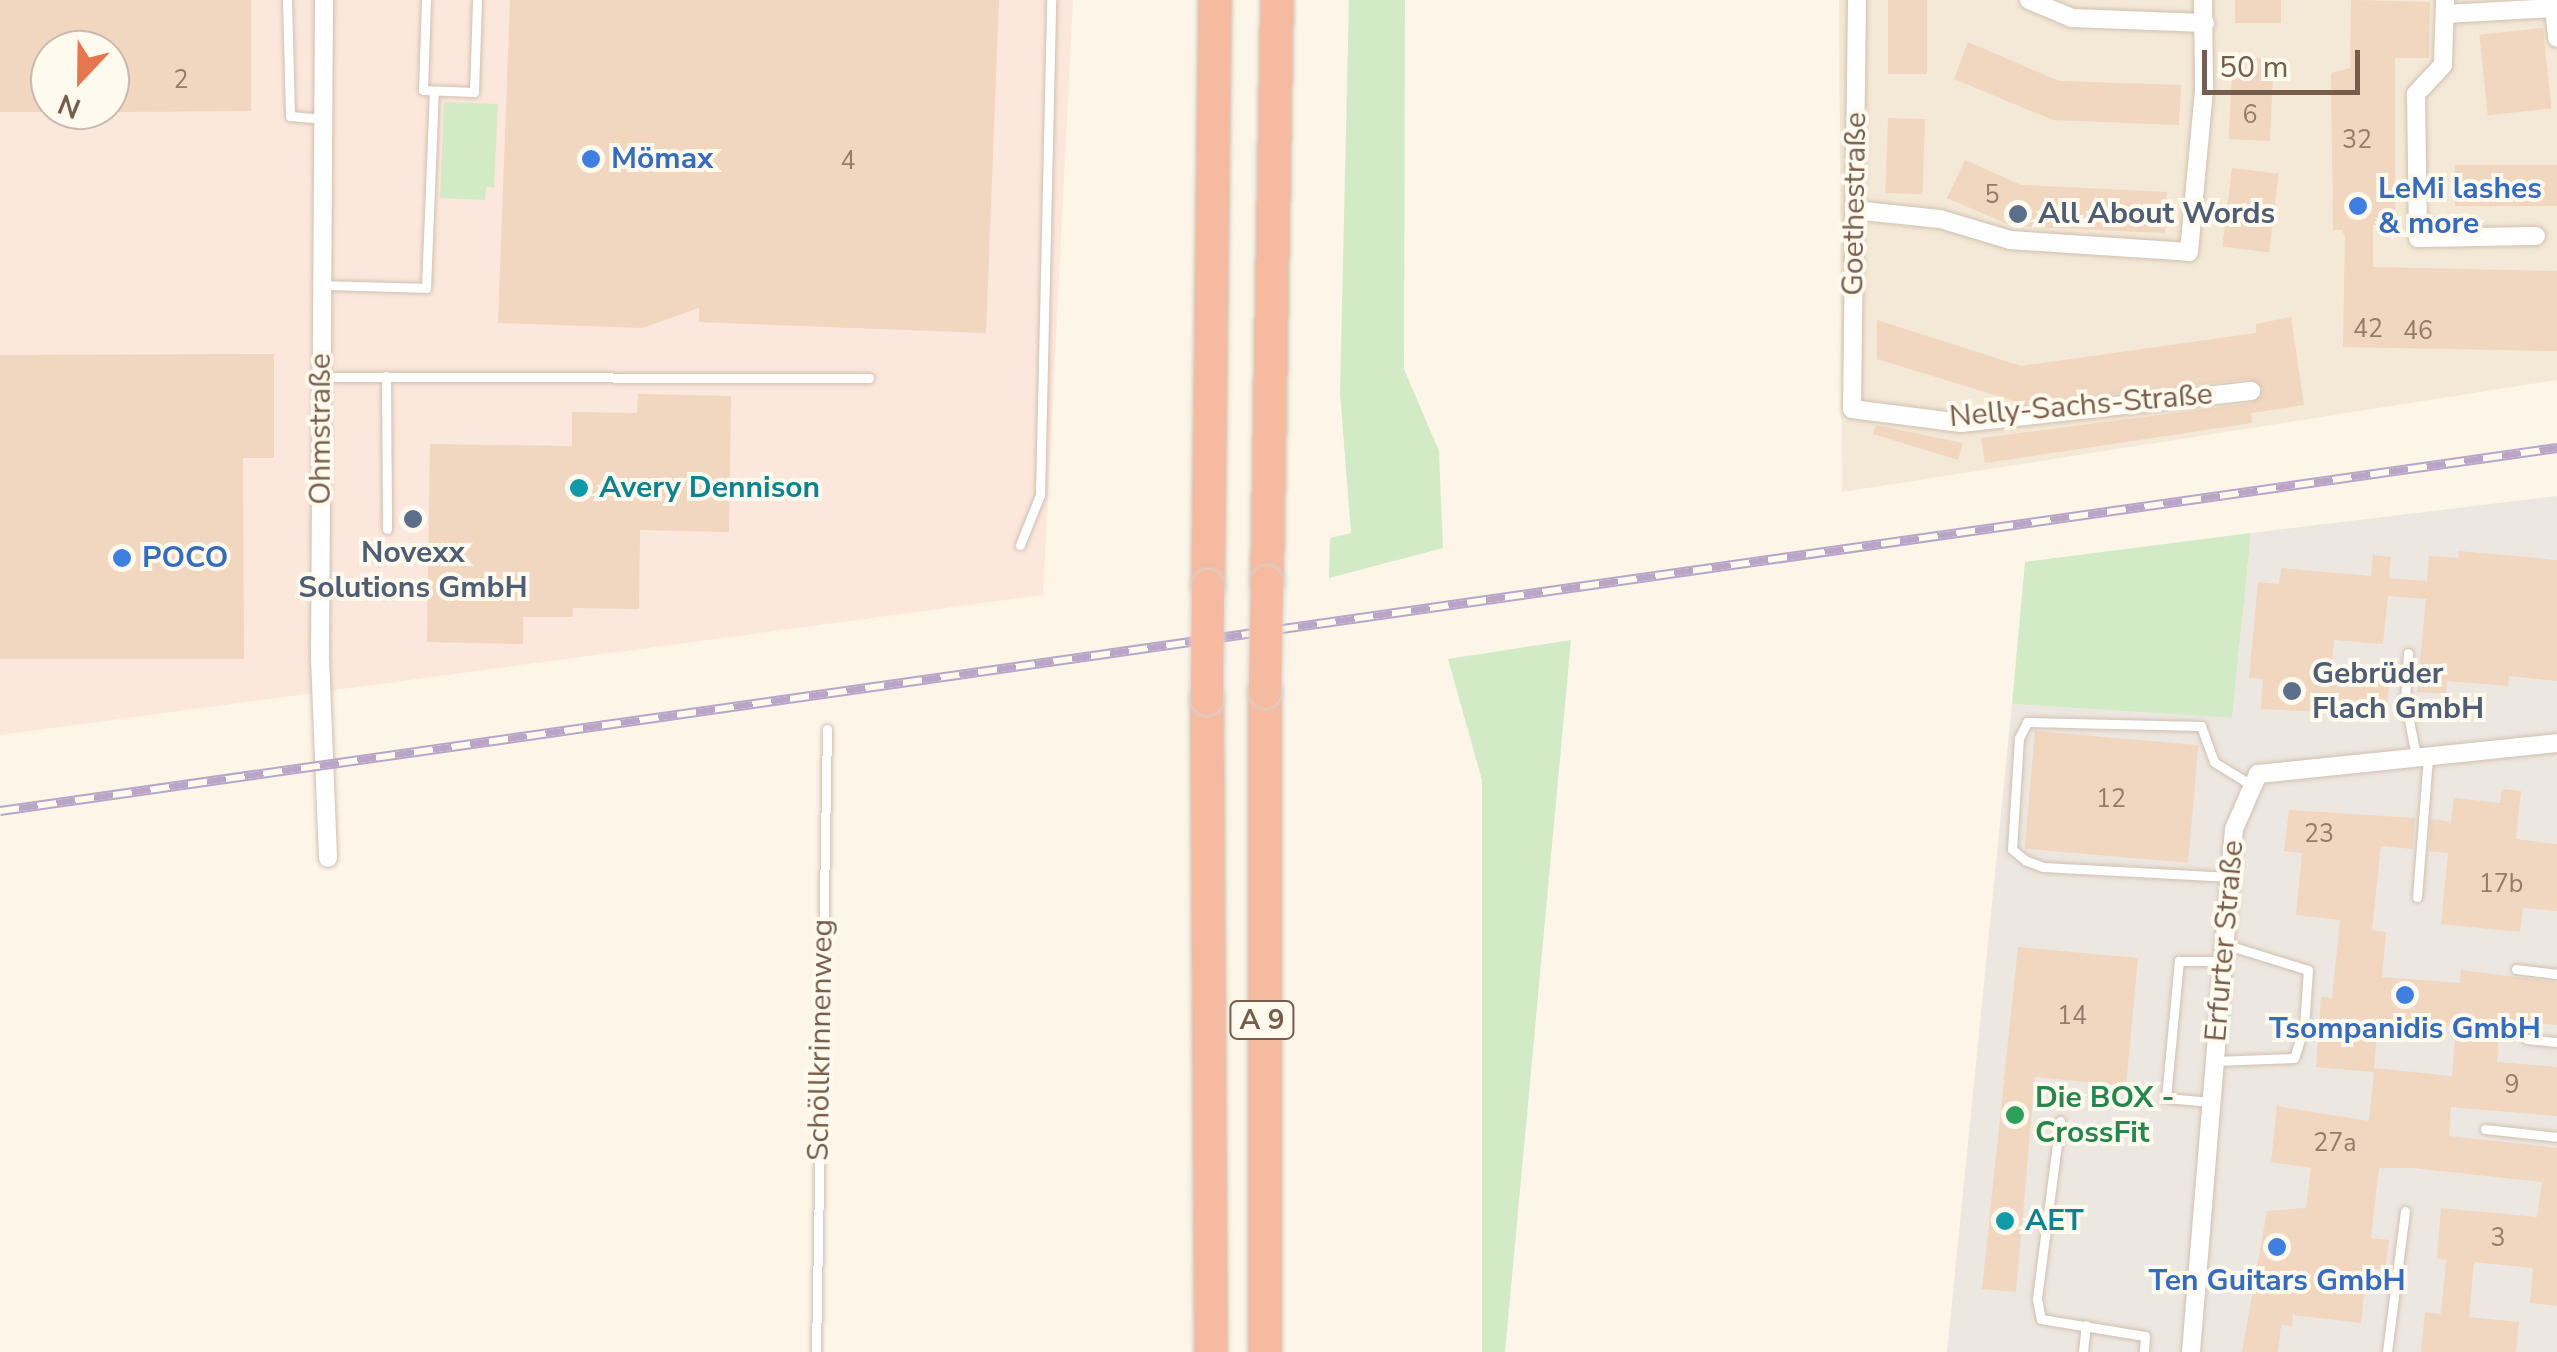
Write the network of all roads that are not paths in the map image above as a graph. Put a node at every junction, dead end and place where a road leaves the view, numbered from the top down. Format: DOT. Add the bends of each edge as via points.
graph roads {
  1 [pos="287,0"];
  2 [pos="324,0"];
  3 [pos="426,0"];
  4 [pos="477,0"];
  5 [pos="1051,0"];
  6 [pos="1215,0"];
  7 [pos="1277,0"];
  8 [pos="1857,0"];
  9 [pos="2028,0"];
  10 [pos="2202,0"];
  11 [pos="2445,7"];
  12 [pos="2205,23"];
  13 [pos="2557,38"];
  14 [pos="434,90"];
  15 [pos="322,119"];
  16 [pos="1854,210"];
  17 [pos="2536,236"];
  18 [pos="321,284"];
  19 [pos="386,376"];
  20 [pos="321,377"];
  21 [pos="869,378"];
  22 [pos="2251,390"];
  23 [pos="1852,409"];
  24 [pos="387,529"];
  25 [pos="1020,545"];
  26 [pos="2408,653"];
  27 [pos="827,729"];
  28 [pos="2557,742"];
  29 [pos="2422,755"];
  30 [pos="2252,786"];
  31 [pos="328,858"];
  32 [pos="2230,877"];
  33 [pos="2418,897"];
  34 [pos="2224,953"];
  35 [pos="2516,969"];
  36 [pos="2557,974"];
  37 [pos="2527,1039"];
  38 [pos="2557,1042"];
  39 [pos="2214,1060"];
  40 [pos="2211,1102"];
  41 [pos="2060,1121"];
  42 [pos="2485,1129"];
  43 [pos="2557,1137"];
  44 [pos="2405,1211"];
  45 [pos="2086,1325"];
  46 [pos="816,1352"];
  47 [pos="1211,1352"];
  48 [pos="1265,1352"];
  49 [pos="2083,1352"];
  50 [pos="2144,1352"];
  51 [pos="2191,1352"];
  52 [pos="2387,1352"];
  1 -- 15 [label="lane" via="290,116"];
  2 -- 15 [label="street, Ohmstraße"];
  3 -- 14 [label="lane" via="423,90"];
  4 -- 14 [label="lane" via="474,92"];
  5 -- 25 [label="lane" via="1040,495"];
  6 -- 47 [label="highway, A 9, bridge" via="1207,699"];
  7 -- 48 [label="highway, A 9, bridge" via="1265,692"];
  8 -- 16 [label="street, Goethestraße"];
  9 -- 12 [label="street" via="2072,18"];
  10 -- 12 [label="street"];
  11 -- 13 [label="street" via="2554,8"];
  11 -- 17 [label="street" via="2444,65 2416,94 2418,238"];
  12 -- 16 [label="street" via="2188,252 2010,240 1940,219"];
  14 -- 18 [label="lane" via="426,288"];
  15 -- 18 [label="street, Ohmstraße"];
  16 -- 23 [label="street, Goethestraße"];
  18 -- 20 [label="street, Ohmstraße"];
  19 -- 20 [label="lane"];
  19 -- 21 [label="lane"];
  19 -- 24 [label="lane"];
  20 -- 31 [label="street, Ohmstraße"];
  22 -- 23 [label="street, Nelly-Sachs-Straße" via="1961,423"];
  26 -- 29 [label="lane" via="2405,699"];
  27 -- 46 [label="lane, Schöllkrinnenweg"];
  28 -- 29 [label="street"];
  29 -- 30 [label="street" via="2258,774"];
  29 -- 33 [label="lane"];
  30 -- 32 [label="street, Erfurter Straße" via="2234,829"];
  30 -- 32 [label="lane" via="2214,762 2200,726 2027,722 2019,738 2012,849 2025,860 2043,867"];
  32 -- 34 [label="street, Erfurter Straße"];
  34 -- 39 [label="street, Erfurter Straße"];
  34 -- 39 [label="lane" via="2308,970 2304,1027 2294,1058"];
  34 -- 40 [label="lane" via="2179,961 2166,1098"];
  35 -- 36 [label="lane"];
  37 -- 38 [label="lane"];
  39 -- 40 [label="street, Erfurter Straße"];
  40 -- 51 [label="street, Erfurter Straße"];
  41 -- 45 [label="lane" via="2036,1300 2041,1319"];
  42 -- 43 [label="lane"];
  44 -- 52 [label="lane"];
  45 -- 49 [label="lane"];
  45 -- 50 [label="lane" via="2145,1336"];
}
